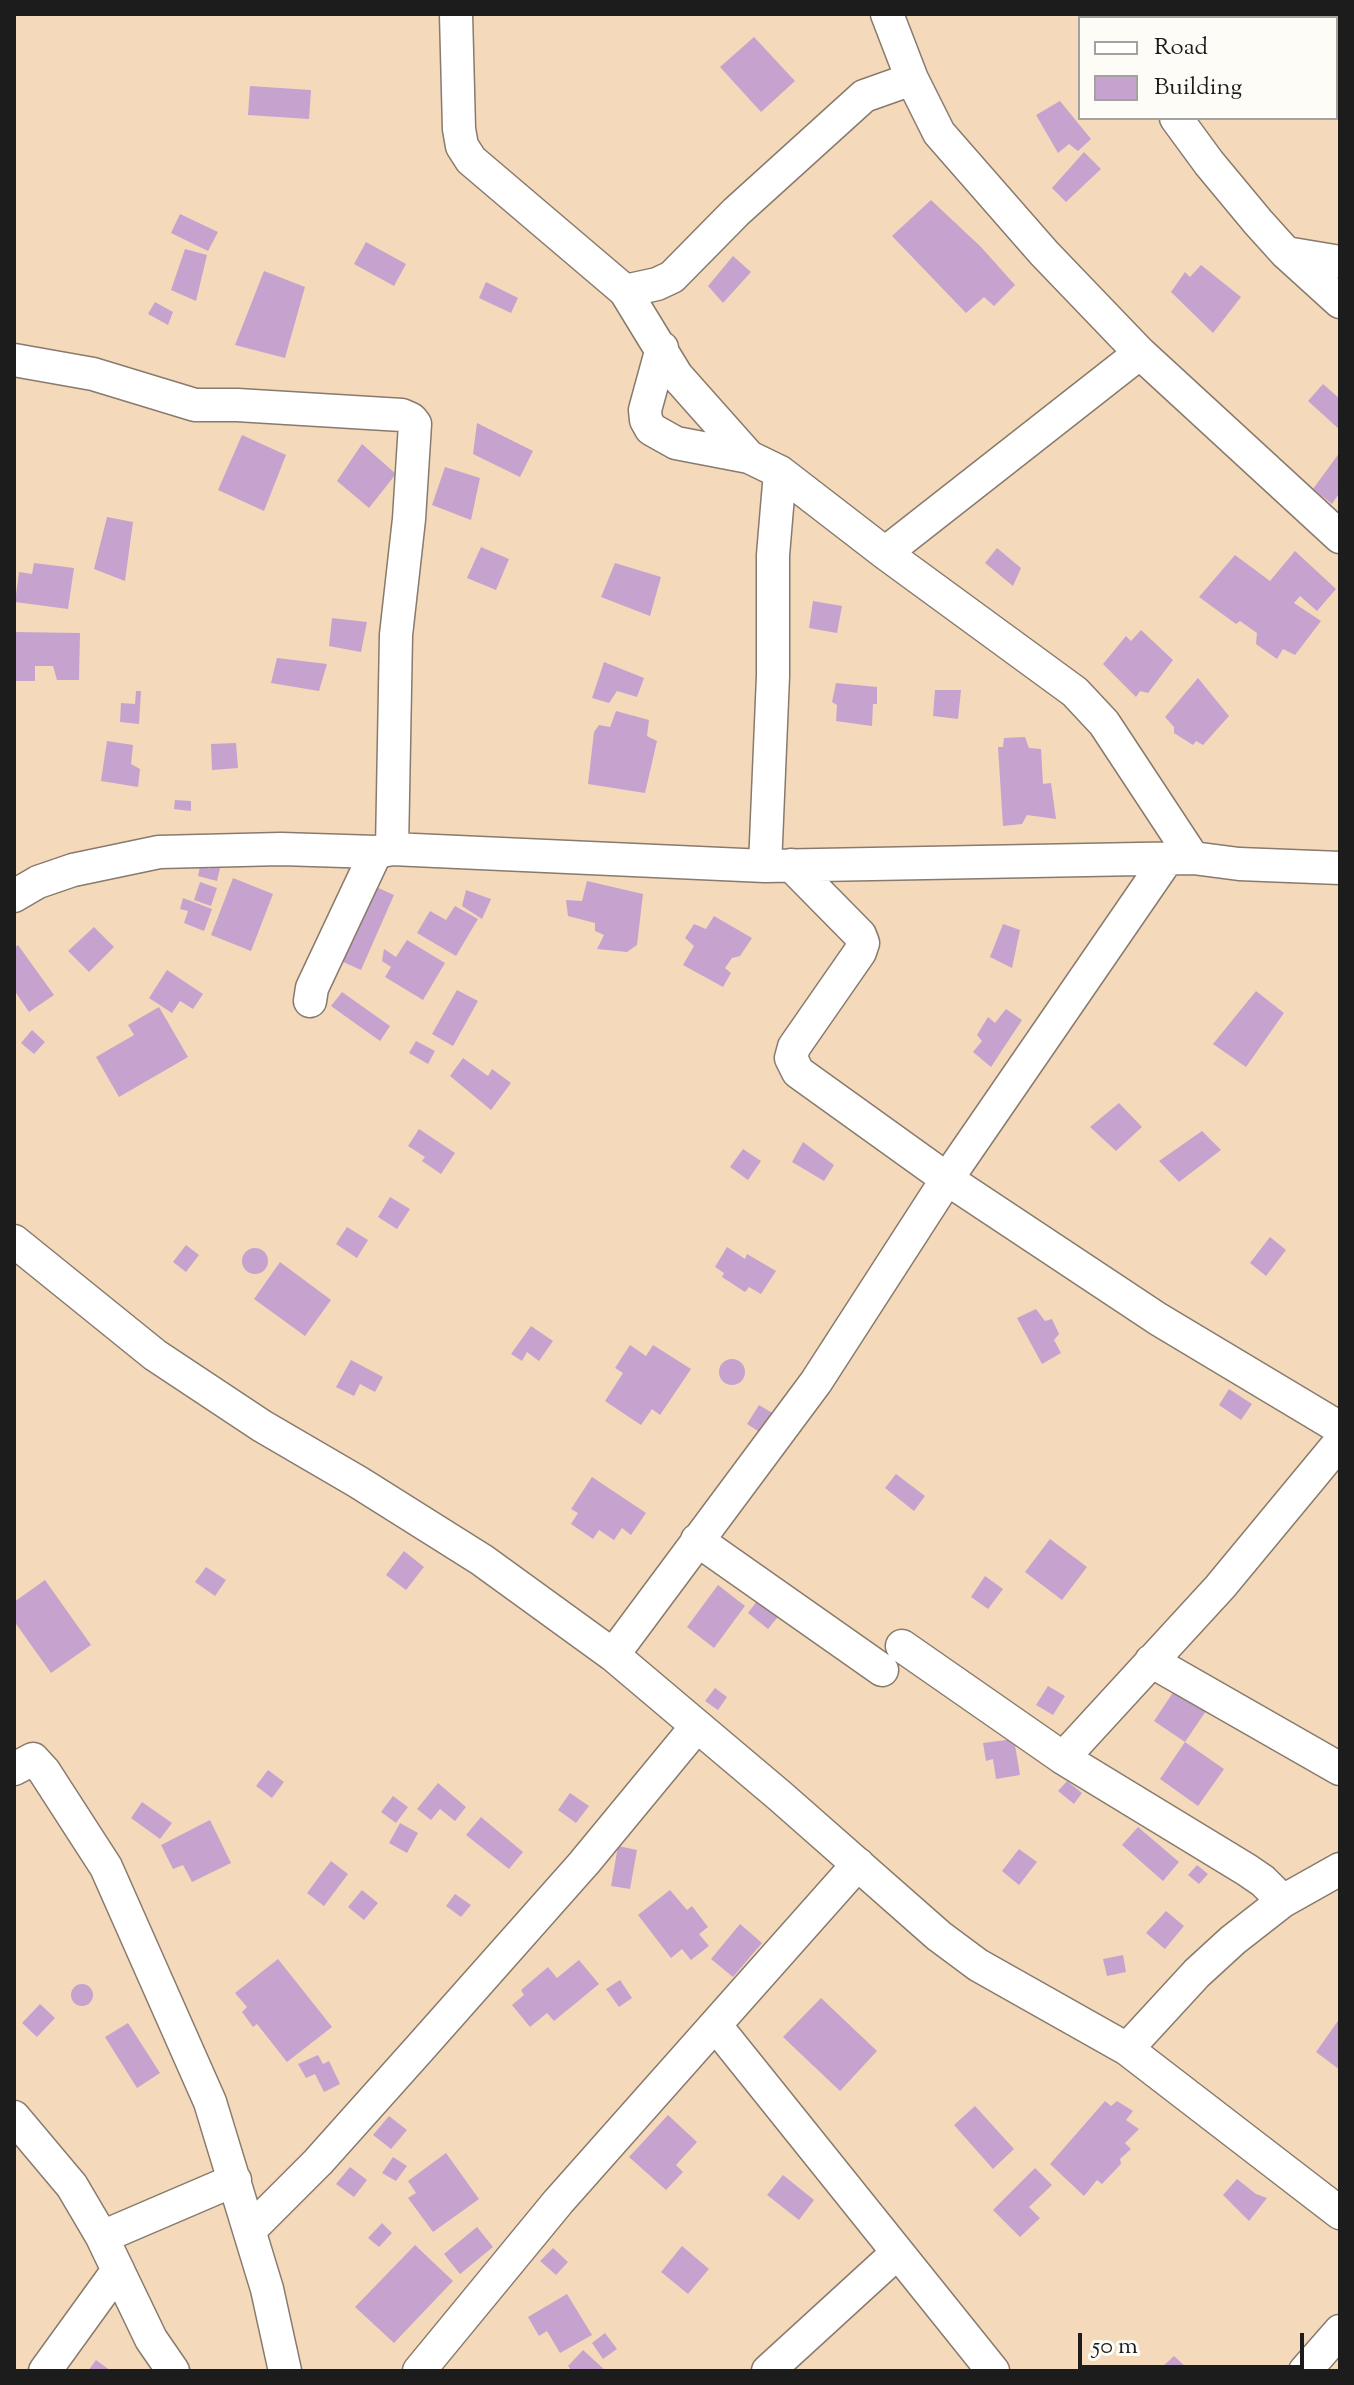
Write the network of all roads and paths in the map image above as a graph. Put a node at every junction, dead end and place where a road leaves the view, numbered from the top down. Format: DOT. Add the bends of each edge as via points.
graph roads {
  1 [pos="456,14"];
  2 [pos="887,14"];
  3 [pos="912,79"];
  4 [pos="1177,120"];
  5 [pos="1286,253"];
  6 [pos="1340,262"];
  7 [pos="625,291"];
  8 [pos="1340,302"];
  9 [pos="662,348"];
  10 [pos="1140,353"];
  11 [pos="14,360"];
  12 [pos="749,457"];
  13 [pos="780,472"];
  14 [pos="1340,537"];
  15 [pos="885,553"];
  16 [pos="384,851"];
  17 [pos="1180,858"];
  18 [pos="778,866"];
  19 [pos="1340,868"];
  20 [pos="22,887"];
  21 [pos="310,1001"];
  22 [pos="947,1179"];
  23 [pos="14,1241"];
  24 [pos="1340,1428"];
  25 [pos="1340,1442"];
  26 [pos="697,1540"];
  27 [pos="613,1655"];
  28 [pos="1151,1661"];
  29 [pos="697,1726"];
  30 [pos="1063,1758"];
  31 [pos="14,1769"];
  32 [pos="1340,1769"];
  33 [pos="858,1864"];
  34 [pos="1340,1869"];
  35 [pos="1283,1901"];
  36 [pos="716,2026"];
  37 [pos="1127,2049"];
  38 [pos="14,2118"];
  39 [pos="235,2180"];
  40 [pos="1340,2213"];
  41 [pos="250,2230"];
  42 [pos="102,2237"];
  43 [pos="897,2253"];
  44 [pos="118,2270"];
  45 [pos="1340,2331"];
  46 [pos="45,2371"];
  47 [pos="173,2371"];
  48 [pos="285,2371"];
  49 [pos="419,2371"];
  50 [pos="768,2371"];
  51 [pos="993,2371"];
  52 [pos="1305,2371"];
  1 -- 7 [label="street" via="462,146 471,160"];
  2 -- 3 [label="street"];
  3 -- 7 [label="street" via="864,96 672,277"];
  3 -- 10 [label="street" via="939,133"];
  4 -- 5 [label="street"];
  5 -- 6 [label="street"];
  5 -- 8 [label="street"];
  7 -- 9 [label="street"];
  9 -- 12 [label="street" via="677,376"];
  9 -- 12 [label="street" via="645,410 651,429 676,443"];
  10 -- 14 [label="street"];
  10 -- 15 [label="street"];
  11 -- 16 [label="street" via="93,374 195,405 402,415 415,424"];
  12 -- 13 [label="street"];
  13 -- 15 [label="street"];
  13 -- 18 [label="street" via="773,555"];
  15 -- 17 [label="street" via="1093,708"];
  16 -- 18 [label="street"];
  16 -- 20 [label="street" via="159,852 109,860"];
  16 -- 21 [label="street"];
  17 -- 18 [label="street"];
  17 -- 19 [label="street"];
  17 -- 22 [label="street"];
  18 -- 22 [label="street" via="863,943 794,1047 791,1058 798,1072"];
  22 -- 24 [label="street" via="1158,1319"];
  22 -- 26 [label="street" via="816,1382"];
  23 -- 27 [label="street" via="155,1355 482,1560"];
  25 -- 28 [label="street"];
  26 -- 27 [label="street"];
  26 -- 30 [label="street"];
  27 -- 29 [label="street"];
  28 -- 30 [label="street"];
  28 -- 32 [label="street"];
  29 -- 33 [label="street"];
  29 -- 41 [label="street" via="420,2048"];
  30 -- 35 [label="street" via="1247,1870"];
  31 -- 39 [label="street" via="33,1759 52,1779 106,1867 210,2102"];
  33 -- 36 [label="street"];
  33 -- 37 [label="street" via="978,1965"];
  34 -- 35 [label="street"];
  35 -- 37 [label="street" via="1197,1973"];
  36 -- 43 [label="street"];
  36 -- 49 [label="street" via="558,2202"];
  37 -- 40 [label="street"];
  38 -- 42 [label="street" via="72,2186"];
  39 -- 41 [label="street"];
  39 -- 42 [label="street"];
  41 -- 48 [label="street"];
  42 -- 44 [label="street"];
  43 -- 50 [label="street"];
  43 -- 51 [label="street"];
  44 -- 46 [label="street"];
  44 -- 47 [label="street" via="151,2339"];
  45 -- 52 [label="street"];
}
